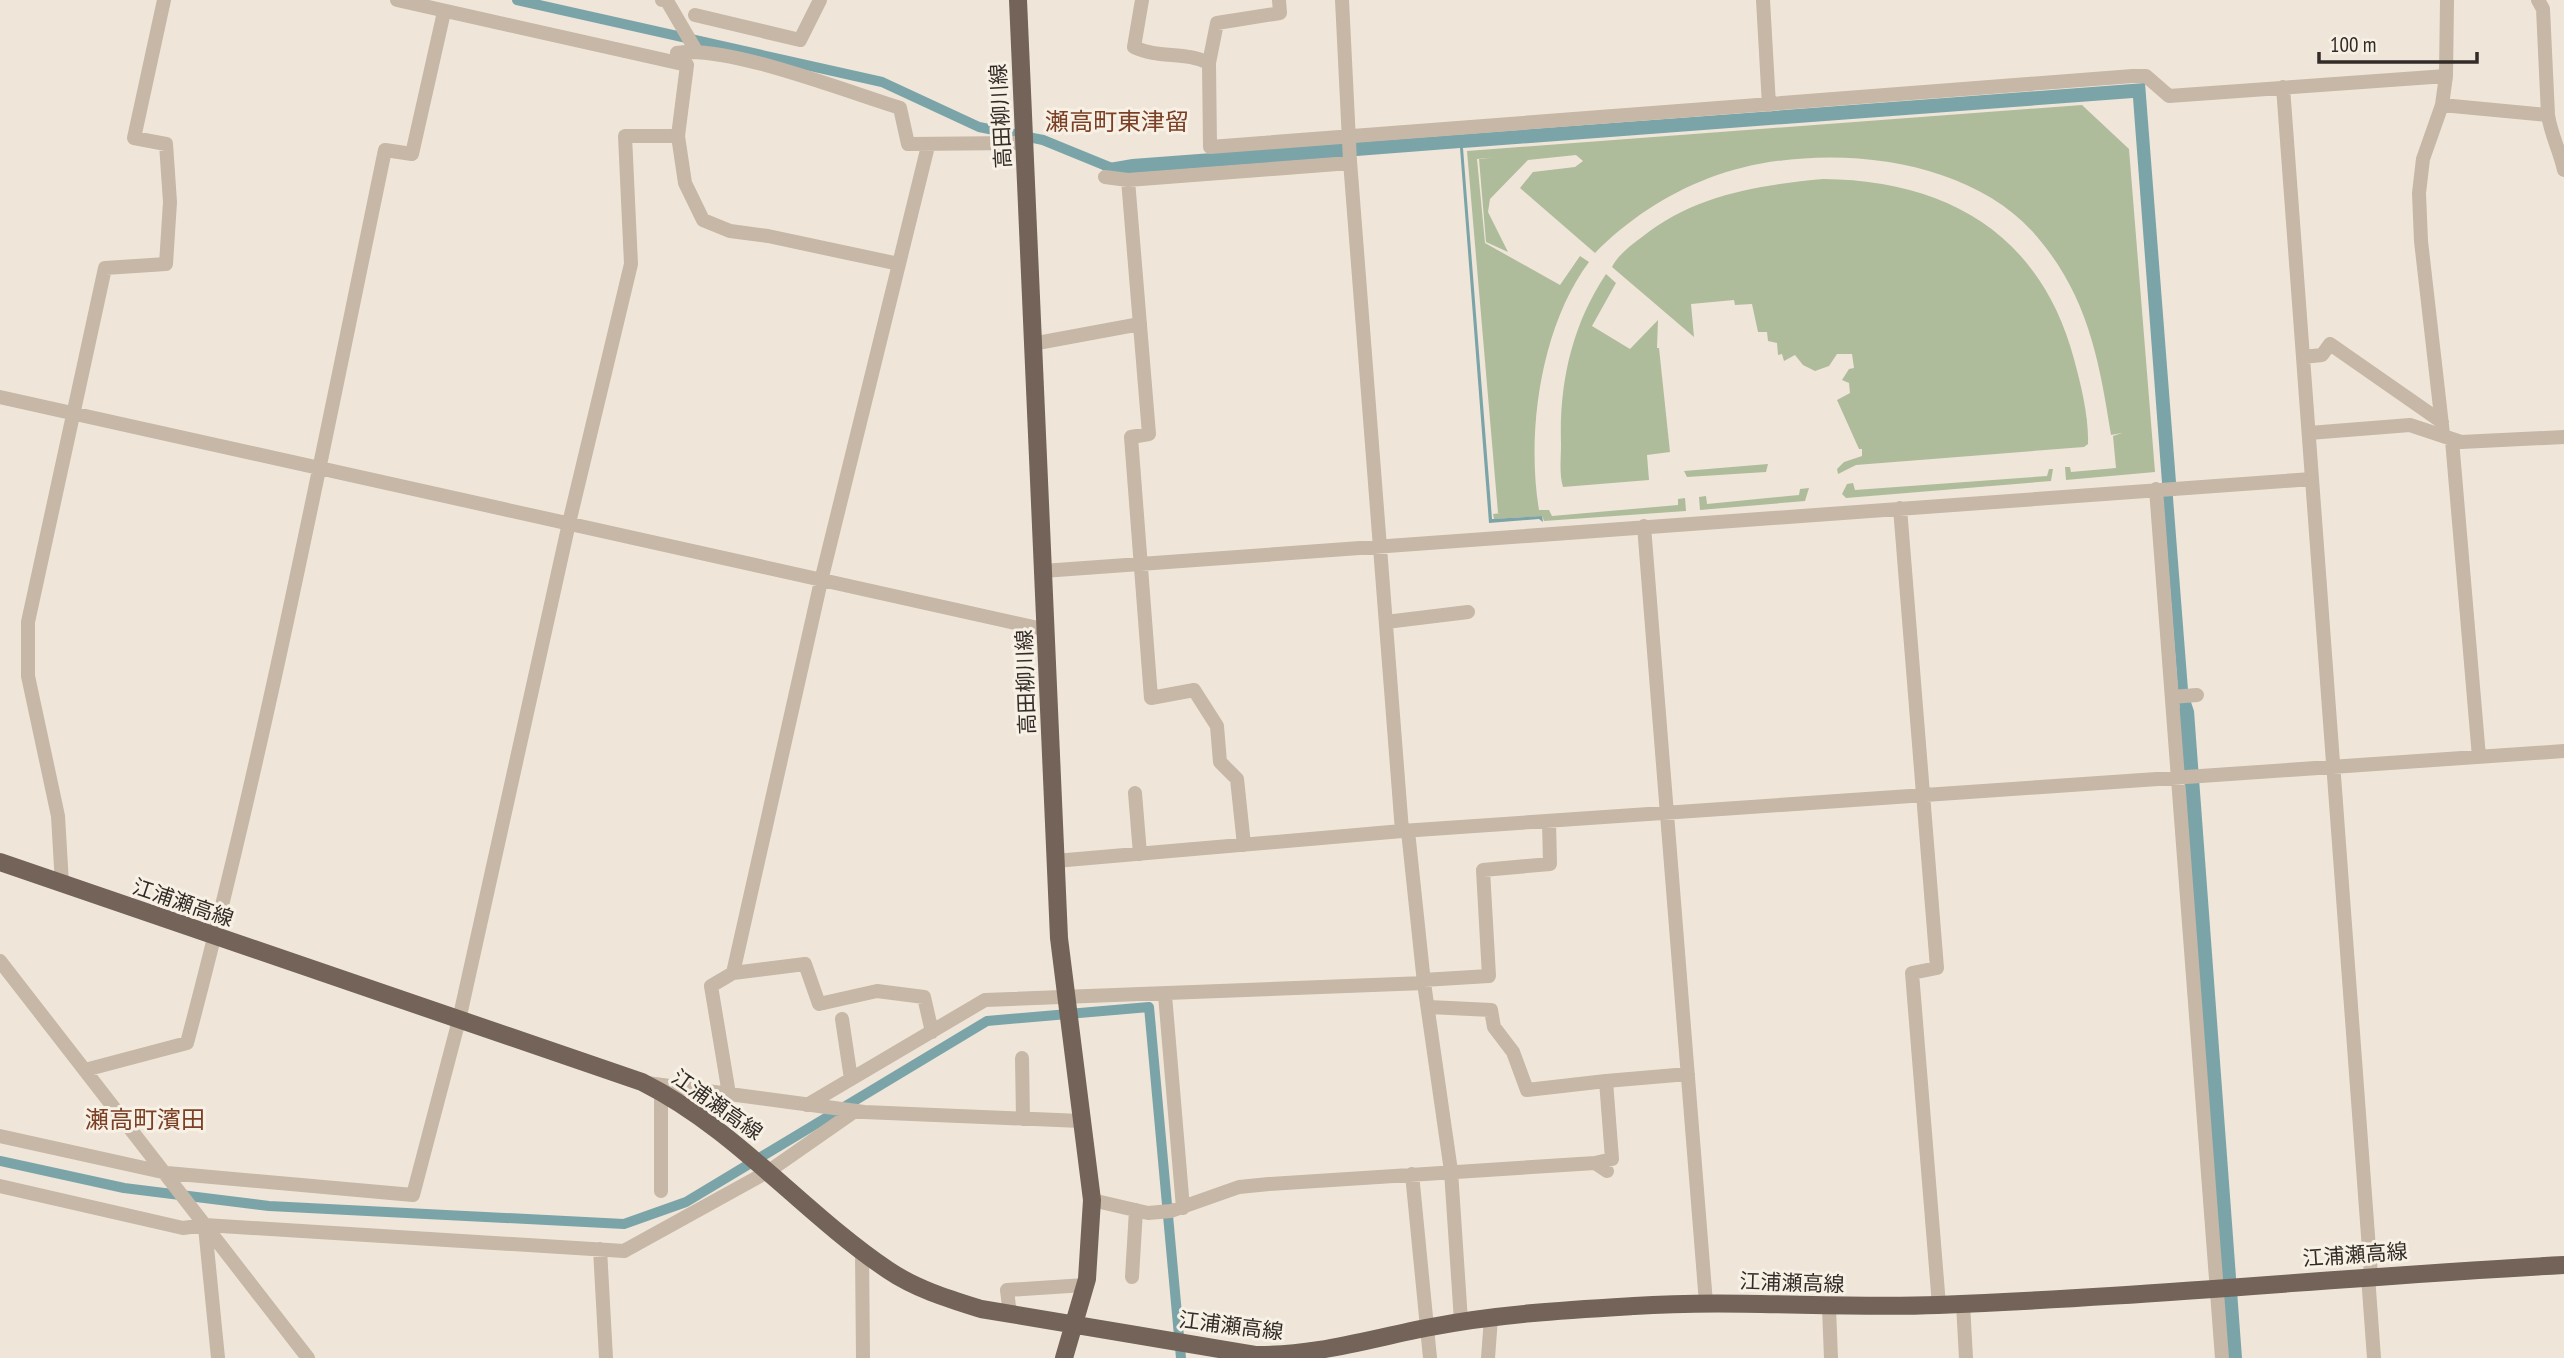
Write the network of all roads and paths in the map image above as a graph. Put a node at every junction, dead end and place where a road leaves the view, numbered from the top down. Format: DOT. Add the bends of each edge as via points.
graph roads {
  1 [pos="164,0"];
  2 [pos="397,0"];
  3 [pos="662,0"];
  4 [pos="697,0"];
  5 [pos="820,0"];
  6 [pos="1018,0"];
  7 [pos="1142,0"];
  8 [pos="1279,0"];
  9 [pos="1342,0"];
  10 [pos="1762,0"];
  11 [pos="2447,0"];
  12 [pos="2538,0"];
  13 [pos="444,12"];
  14 [pos="695,15"];
  15 [pos="693,45"];
  16 [pos="1209,63"];
  17 [pos="687,65"];
  18 [pos="2446,76"];
  19 [pos="2283,87"];
  20 [pos="1769,105"];
  21 [pos="2442,105"];
  22 [pos="2548,115"];
  23 [pos="678,136"];
  24 [pos="1349,136"];
  25 [pos="1025,143"];
  26 [pos="928,146"];
  27 [pos="1350,162"];
  28 [pos="2564,170"];
  29 [pos="1105,177"];
  30 [pos="1128,180"];
  31 [pos="899,264"];
  32 [pos="1140,324"];
  33 [pos="1032,344"];
  34 [pos="2303,358"];
  35 [pos="0,397"];
  36 [pos="72,411"];
  37 [pos="2446,432"];
  38 [pos="2309,433"];
  39 [pos="2564,437"];
  40 [pos="320,467"];
  41 [pos="2312,479"];
  42 [pos="2158,489"];
  43 [pos="1900,508"];
  44 [pos="569,523"];
  45 [pos="1644,526"];
  46 [pos="1380,546"];
  47 [pos="1140,564"];
  48 [pos="1042,571"];
  49 [pos="821,581"];
  50 [pos="1468,612"];
  51 [pos="1386,622"];
  52 [pos="1047,630"];
  53 [pos="2564,751"];
  54 [pos="2479,757"];
  55 [pos="2334,766"];
  56 [pos="2180,777"];
  57 [pos="1135,793"];
  58 [pos="1924,795"];
  59 [pos="1668,813"];
  60 [pos="1549,821"];
  61 [pos="1405,831"];
  62 [pos="1244,845"];
  63 [pos="1140,854"];
  64 [pos="1055,861"];
  65 [pos="0,862"];
  66 [pos="62,884"];
  67 [pos="215,938"];
  68 [pos="0,961"];
  69 [pos="733,973"];
  70 [pos="1423,981"];
  71 [pos="1165,995"];
  72 [pos="1064,999"];
  73 [pos="1429,1005"];
  74 [pos="842,1019"];
  75 [pos="459,1020"];
  76 [pos="932,1032"];
  77 [pos="1022,1058"];
  78 [pos="85,1070"];
  79 [pos="1688,1074"];
  80 [pos="851,1079"];
  81 [pos="642,1082"];
  82 [pos="1606,1082"];
  83 [pos="661,1092"];
  84 [pos="729,1094"];
  85 [pos="812,1105"];
  86 [pos="859,1111"];
  87 [pos="1023,1118"];
  88 [pos="1073,1120"];
  89 [pos="0,1136"];
  90 [pos="1595,1163"];
  91 [pos="766,1169"];
  92 [pos="1451,1171"];
  93 [pos="1607,1171"];
  94 [pos="1412,1174"];
  95 [pos="170,1177"];
  96 [pos="0,1186"];
  97 [pos="661,1191"];
  98 [pos="1092,1200"];
  99 [pos="1186,1207"];
  100 [pos="1142,1211"];
  101 [pos="202,1222"];
  102 [pos="600,1249"];
  103 [pos="862,1251"];
  104 [pos="2564,1265"];
  105 [pos="2370,1276"];
  106 [pos="1132,1277"];
  107 [pos="1085,1285"];
  108 [pos="2219,1287"];
  109 [pos="1706,1303"];
  110 [pos="1963,1304"];
  111 [pos="1939,1305"];
  112 [pos="1829,1308"];
  113 [pos="1010,1315"];
  114 [pos="1491,1318"];
  115 [pos="1461,1321"];
  116 [pos="1074,1326"];
  117 [pos="1427,1327"];
  118 [pos="1325,1354"];
  119 [pos="218,1358"];
  120 [pos="308,1358"];
  121 [pos="606,1358"];
  122 [pos="863,1358"];
  123 [pos="1064,1358"];
  124 [pos="1430,1358"];
  125 [pos="1488,1358"];
  126 [pos="1831,1358"];
  127 [pos="1966,1358"];
  128 [pos="2222,1358"];
  129 [pos="2374,1358"];
  1 -- 36 [label="street" via="134,138 166,145 170,202 166,264 106,268"];
  2 -- 13 [label="street"];
  3 -- 15 [label="street" via="667,1"];
  4 -- 14 [label="street"];
  5 -- 14 [label="street" via="800,40"];
  6 -- 25 [label="main road, 高田柳川線"];
  7 -- 16 [label="street" via="1134,47 1150,54"];
  8 -- 16 [label="street" via="1280,13 1217,23"];
  9 -- 24 [label="street"];
  10 -- 20 [label="street"];
  11 -- 18 [label="street"];
  12 -- 22 [label="street" via="2543,9"];
  13 -- 17 [label="street"];
  13 -- 40 [label="street" via="412,154 385,150"];
  14 -- 15 [label="street"];
  15 -- 17 [label="street" via="677,53"];
  15 -- 26 [label="street" via="900,108 908,144"];
  16 -- 24 [label="street" via="1210,147"];
  17 -- 23 [label="street"];
  18 -- 19 [label="street"];
  18 -- 21 [label="street"];
  19 -- 20 [label="street" via="2169,96 2146,76 2133,76"];
  19 -- 34 [label="street"];
  20 -- 24 [label="street"];
  21 -- 22 [label="street"];
  21 -- 37 [label="street" via="2423,159 2418,192"];
  22 -- 28 [label="street"];
  23 -- 31 [label="street" via="685,183 703,220 730,231"];
  23 -- 44 [label="street" via="625,136 631,264"];
  24 -- 27 [label="street"];
  25 -- 26 [label="street"];
  25 -- 33 [label="main road, 高田柳川線"];
  26 -- 31 [label="street"];
  27 -- 30 [label="street"];
  27 -- 46 [label="street"];
  29 -- 30 [label="street"];
  30 -- 32 [label="street"];
  31 -- 49 [label="street"];
  32 -- 33 [label="street"];
  32 -- 47 [label="street" via="1149,434 1131,437"];
  33 -- 48 [label="main road, 高田柳川線"];
  34 -- 37 [label="street" via="2322,355 2330,344"];
  34 -- 38 [label="street"];
  35 -- 36 [label="street"];
  36 -- 40 [label="street"];
  36 -- 66 [label="street" via="28,622 28,676 58,816"];
  37 -- 38 [label="street" via="2410,425"];
  37 -- 39 [label="street" via="2473,442"];
  37 -- 54 [label="street"];
  38 -- 41 [label="street"];
  40 -- 44 [label="street"];
  40 -- 67 [label="street"];
  41 -- 42 [label="street"];
  41 -- 55 [label="street"];
  42 -- 43 [label="street"];
  42 -- 56 [label="street" via="2185,696"];
  43 -- 45 [label="street"];
  43 -- 58 [label="street"];
  44 -- 49 [label="street"];
  44 -- 75 [label="street"];
  45 -- 46 [label="street"];
  45 -- 59 [label="street"];
  46 -- 47 [label="street"];
  46 -- 51 [label="street"];
  47 -- 48 [label="street"];
  47 -- 62 [label="street" via="1151,698 1194,690 1217,726 1220,762 1237,779"];
  48 -- 52 [label="main road, 高田柳川線"];
  49 -- 52 [label="street"];
  49 -- 69 [label="street"];
  50 -- 51 [label="street"];
  51 -- 61 [label="street"];
  52 -- 64 [label="main road, 高田柳川線"];
  53 -- 54 [label="street"];
  54 -- 55 [label="street"];
  55 -- 56 [label="street"];
  55 -- 105 [label="street"];
  56 -- 58 [label="street"];
  56 -- 108 [label="street"];
  57 -- 63 [label="street"];
  58 -- 59 [label="street"];
  58 -- 111 [label="street" via="1937,968 1912,972"];
  59 -- 60 [label="street"];
  59 -- 79 [label="street"];
  60 -- 61 [label="street"];
  60 -- 70 [label="street" via="1550,864 1483,870 1489,976"];
  61 -- 62 [label="street"];
  61 -- 70 [label="street"];
  62 -- 63 [label="street"];
  63 -- 64 [label="street"];
  64 -- 72 [label="main road, 高田柳川線"];
  65 -- 66 [label="main road, 江浦瀬高線"];
  66 -- 67 [label="main road, 江浦瀬高線"];
  67 -- 75 [label="main road, 江浦瀬高線"];
  67 -- 78 [label="street" via="187,1043"];
  68 -- 78 [label="street"];
  69 -- 76 [label="street" via="805,964 818,1004 877,991 924,997"];
  69 -- 84 [label="street" via="711,986"];
  70 -- 71 [label="street"];
  70 -- 73 [label="street"];
  71 -- 72 [label="street"];
  71 -- 99 [label="street"];
  72 -- 76 [label="street" via="985,1000"];
  72 -- 88 [label="main road, 高田柳川線"];
  73 -- 82 [label="street" via="1491,1010 1494,1027 1513,1052 1527,1090"];
  73 -- 92 [label="street"];
  74 -- 80 [label="street"];
  75 -- 81 [label="main road, 江浦瀬高線"];
  75 -- 95 [label="street" via="413,1195"];
  76 -- 80 [label="street"];
  77 -- 87 [label="street"];
  78 -- 95 [label="street"];
  79 -- 82 [label="street"];
  79 -- 109 [label="street"];
  80 -- 85 [label="street"];
  81 -- 83 [label="main road, 江浦瀬高線"];
  81 -- 84 [label="street"];
  82 -- 90 [label="street" via="1612,1158"];
  83 -- 91 [label="main road, 江浦瀬高線" via="738,1144"];
  83 -- 97 [label="street"];
  84 -- 85 [label="street"];
  85 -- 86 [label="street"];
  86 -- 87 [label="street"];
  86 -- 91 [label="street"];
  87 -- 88 [label="street"];
  88 -- 98 [label="main road, 高田柳川線"];
  89 -- 95 [label="street"];
  90 -- 92 [label="street"];
  90 -- 93 [label="street"];
  91 -- 102 [label="street" via="624,1251"];
  91 -- 103 [label="main road, 江浦瀬高線"];
  92 -- 94 [label="street"];
  92 -- 115 [label="street"];
  94 -- 99 [label="street" via="1239,1187"];
  94 -- 117 [label="street"];
  95 -- 101 [label="street"];
  96 -- 101 [label="street" via="183,1228"];
  98 -- 100 [label="street"];
  98 -- 107 [label="main road, 高田柳川線"];
  99 -- 100 [label="street"];
  100 -- 106 [label="street"];
  101 -- 102 [label="street"];
  101 -- 119 [label="street"];
  101 -- 120 [label="street"];
  102 -- 121 [label="street"];
  103 -- 113 [label="main road, 江浦瀬高線" via="922,1289"];
  103 -- 122 [label="street"];
  104 -- 105 [label="main road, 江浦瀬高線"];
  105 -- 108 [label="main road, 江浦瀬高線"];
  105 -- 129 [label="street"];
  107 -- 113 [label="street" via="1007,1290"];
  107 -- 116 [label="main road, 高田柳川線"];
  108 -- 110 [label="main road, 江浦瀬高線"];
  108 -- 128 [label="street"];
  109 -- 112 [label="main road, 江浦瀬高線"];
  109 -- 114 [label="main road, 江浦瀬高線"];
  110 -- 111 [label="main road, 江浦瀬高線"];
  110 -- 127 [label="street"];
  111 -- 112 [label="main road, 江浦瀬高線"];
  112 -- 126 [label="street"];
  113 -- 116 [label="main road, 江浦瀬高線"];
  114 -- 115 [label="main road, 江浦瀬高線"];
  114 -- 125 [label="street"];
  115 -- 117 [label="main road, 江浦瀬高線"];
  116 -- 118 [label="main road, 江浦瀬高線" via="1255,1355"];
  116 -- 123 [label="main road, 高田柳川線"];
  117 -- 118 [label="main road, 江浦瀬高線"];
  117 -- 124 [label="street"];
}
